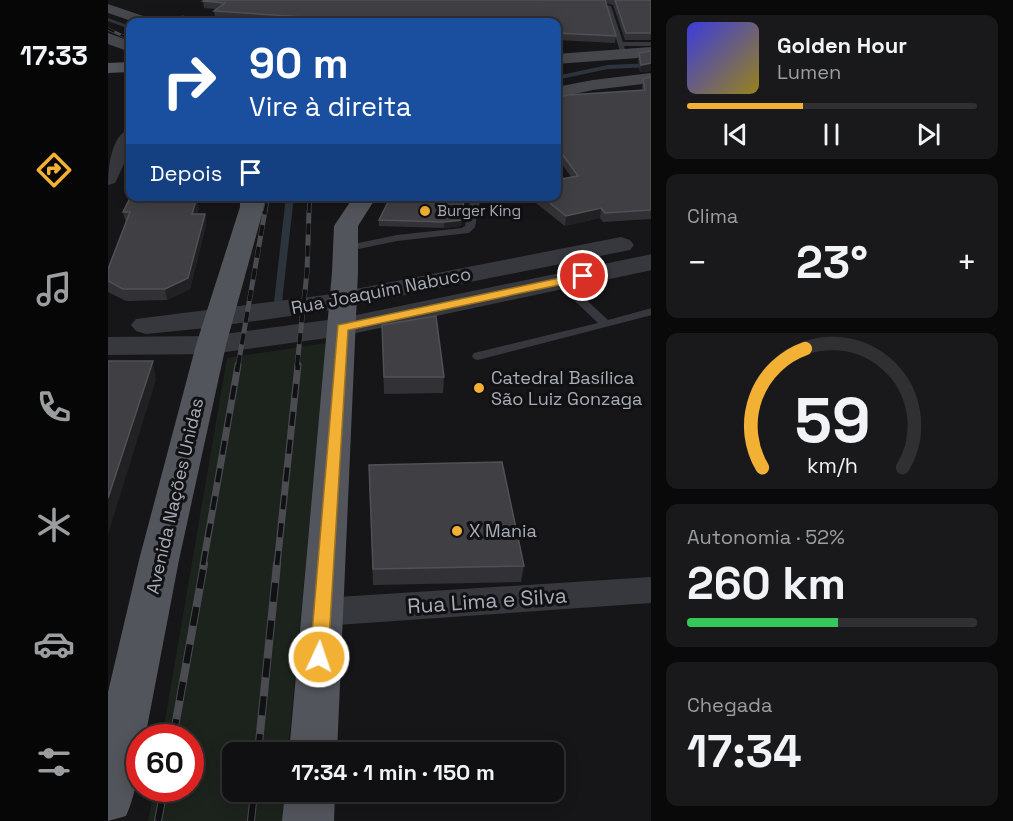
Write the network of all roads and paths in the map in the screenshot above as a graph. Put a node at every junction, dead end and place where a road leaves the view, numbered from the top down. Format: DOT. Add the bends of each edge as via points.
graph roads {
  1 [pos="608,6"];
  2 [pos="108,8"];
  3 [pos="184,16"];
  4 [pos="136,18"];
  5 [pos="188,18"];
  6 [pos="108,38"];
  7 [pos="651,44"];
  8 [pos="126,45"];
  9 [pos="621,49"];
  10 [pos="651,52"];
  11 [pos="561,57"];
  12 [pos="126,67"];
  13 [pos="108,68"];
  14 [pos="651,78"];
  15 [pos="561,92"];
  16 [pos="126,144"];
  17 [pos="115,171"];
  18 [pos="252,201"];
  19 [pos="363,201"];
  20 [pos="475,201"];
  21 [pos="651,239"];
  22 [pos="344,249"];
  23 [pos="651,262"];
  24 [pos="560,281"];
  25 [pos="651,311"];
  26 [pos="343,314"];
  27 [pos="606,324"];
  28 [pos="108,328"];
  29 [pos="215,332"];
  30 [pos="108,346"];
  31 [pos="478,356"];
  32 [pos="651,590"];
  33 [pos="322,612"];
  34 [pos="314,742"];
  35 [pos="108,799"];
  36 [pos="309,802"];
  37 [pos="308,821"];
  1 -- 9 [label="lane"];
  2 -- 4 [label="main road"];
  3 -- 5 [label="lane"];
  6 -- 8 [label="main road"];
  7 -- 9 [label="lane"];
  9 -- 10 [label="main road"];
  9 -- 11 [label="main road"];
  12 -- 13 [label="main road"];
  14 -- 15 [label="main road"];
  16 -- 17 [label="street"];
  18 -- 29 [label="main road, Avenida Nações Unidas"];
  19 -- 22 [label="main road" via="346,226"];
  20 -- 22 [label="lane" via="470,227 465,231 397,238"];
  21 -- 26 [label="street, Rua Joaquim Nabuco"];
  22 -- 26 [label="main road"];
  23 -- 24 [label="street, Rua Joaquim Nabuco"];
  24 -- 26 [label="street, Rua Joaquim Nabuco"];
  24 -- 27 [label="lane"];
  25 -- 27 [label="lane"];
  26 -- 29 [label="street, Rua Joaquim Nabuco"];
  26 -- 33 [label="main road"];
  27 -- 31 [label="lane"];
  28 -- 29 [label="street, Rua Joaquim Nabuco"];
  29 -- 30 [label="street, Rua Joaquim Nabuco"];
  29 -- 35 [label="main road, Avenida Nações Unidas" via="159,560"];
  32 -- 33 [label="street, Rua Lima e Silva"];
  33 -- 34 [label="main road"];
  36 -- 37 [label="main road"];
}
